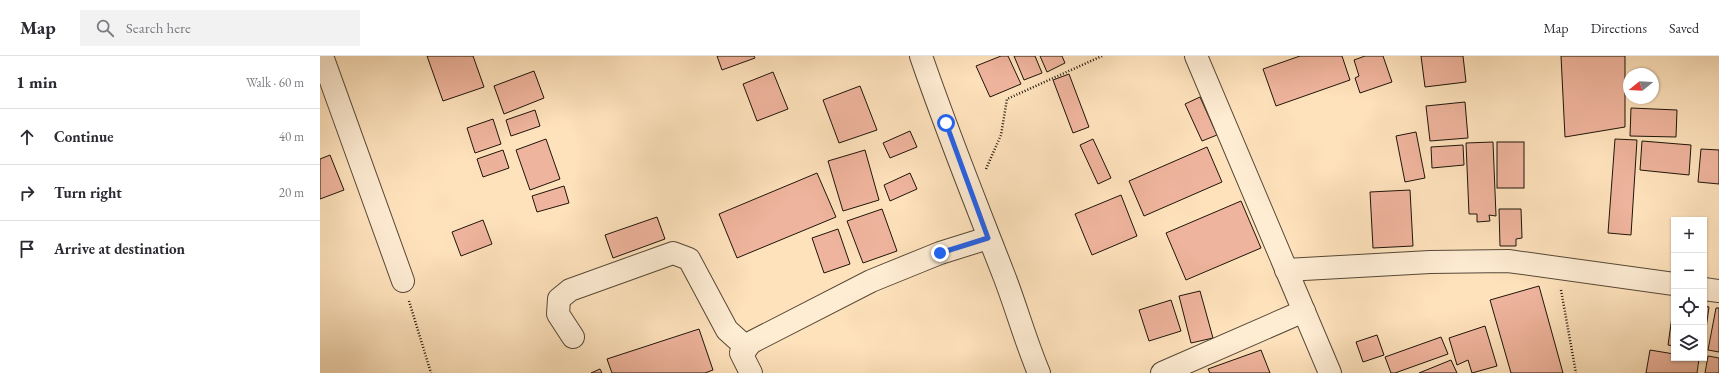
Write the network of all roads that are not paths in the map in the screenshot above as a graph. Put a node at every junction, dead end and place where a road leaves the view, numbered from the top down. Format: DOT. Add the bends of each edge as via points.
graph roads {
  1 [pos="322,56"];
  2 [pos="921,56"];
  3 [pos="1196,56"];
  4 [pos="988,238"];
  5 [pos="1286,270"];
  6 [pos="403,281"];
  7 [pos="1671,284"];
  8 [pos="1707,289"];
  9 [pos="1719,291"];
  10 [pos="1304,311"];
  11 [pos="573,337"];
  12 [pos="747,348"];
  13 [pos="751,373"];
  14 [pos="1039,373"];
  15 [pos="1162,373"];
  16 [pos="1330,373"];
  1 -- 6 [label="street"];
  2 -- 4 [label="street"];
  3 -- 5 [label="street"];
  4 -- 12 [label="street" via="940,253 870,281 752,342"];
  4 -- 14 [label="street" via="1004,274 1028,348"];
  5 -- 7 [label="street" via="1430,262 1508,261"];
  5 -- 10 [label="street"];
  8 -- 9 [label="street"];
  10 -- 15 [label="street"];
  10 -- 16 [label="street"];
  11 -- 12 [label="street" via="558,314 559,298 570,290 673,253 689,259 727,330"];
  12 -- 13 [label="street" via="741,353"];
}
